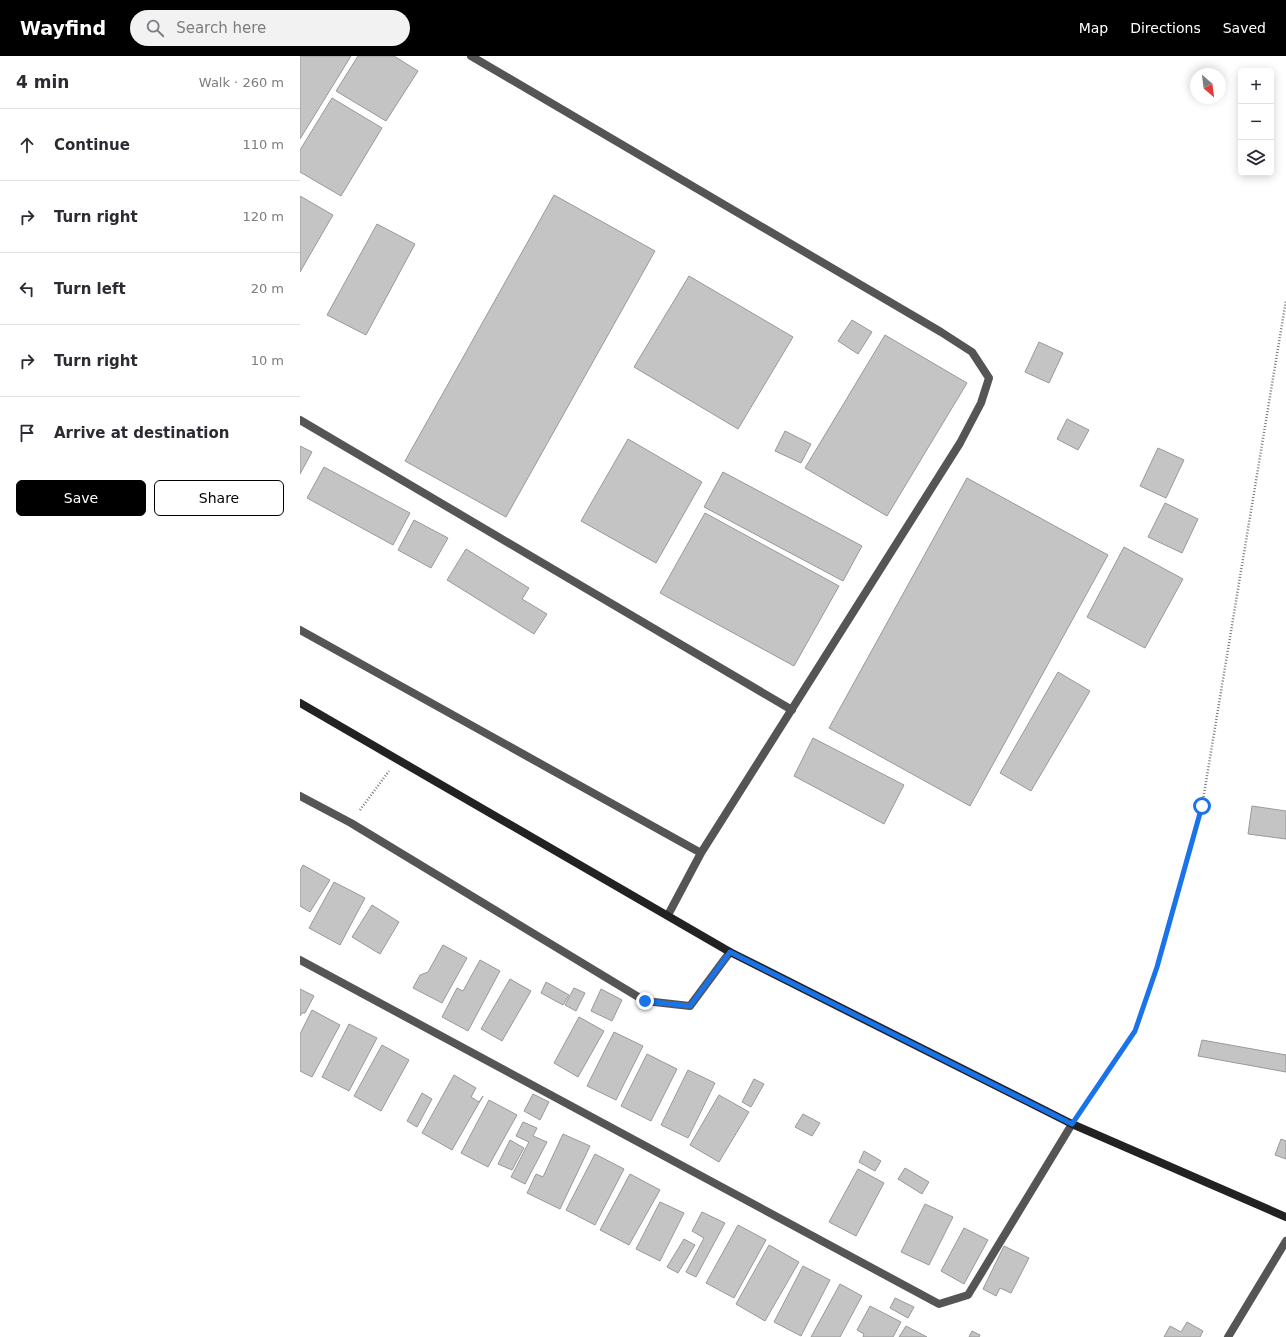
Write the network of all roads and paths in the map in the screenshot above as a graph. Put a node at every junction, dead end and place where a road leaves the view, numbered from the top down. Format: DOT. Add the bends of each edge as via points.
graph roads {
  1 [pos="470,56"];
  2 [pos="1286,300"];
  3 [pos="300,420"];
  4 [pos="300,630"];
  5 [pos="300,704"];
  6 [pos="792,710"];
  7 [pos="397,759"];
  8 [pos="300,796"];
  9 [pos="351,823"];
  10 [pos="701,852"];
  11 [pos="668,915"];
  12 [pos="730,952"];
  13 [pos="300,960"];
  14 [pos="1072,1124"];
  15 [pos="1286,1217"];
  16 [pos="1286,1241"];
  17 [pos="1228,1337"];
  1 -- 6 [label="street" via="941,332 972,352 990,378 960,443"];
  2 -- 14 [label="path" via="1202,806 1157,967 1135,1031"];
  3 -- 6 [label="street"];
  4 -- 10 [label="street"];
  5 -- 7 [label="main road"];
  6 -- 10 [label="street"];
  7 -- 9 [label="path"];
  7 -- 11 [label="main road"];
  8 -- 9 [label="street"];
  9 -- 12 [label="street" via="645,1001 690,1006"];
  10 -- 11 [label="street"];
  11 -- 12 [label="main road"];
  12 -- 14 [label="main road"];
  13 -- 14 [label="street" via="939,1304 968,1295"];
  14 -- 15 [label="main road"];
  16 -- 17 [label="street"];
}
